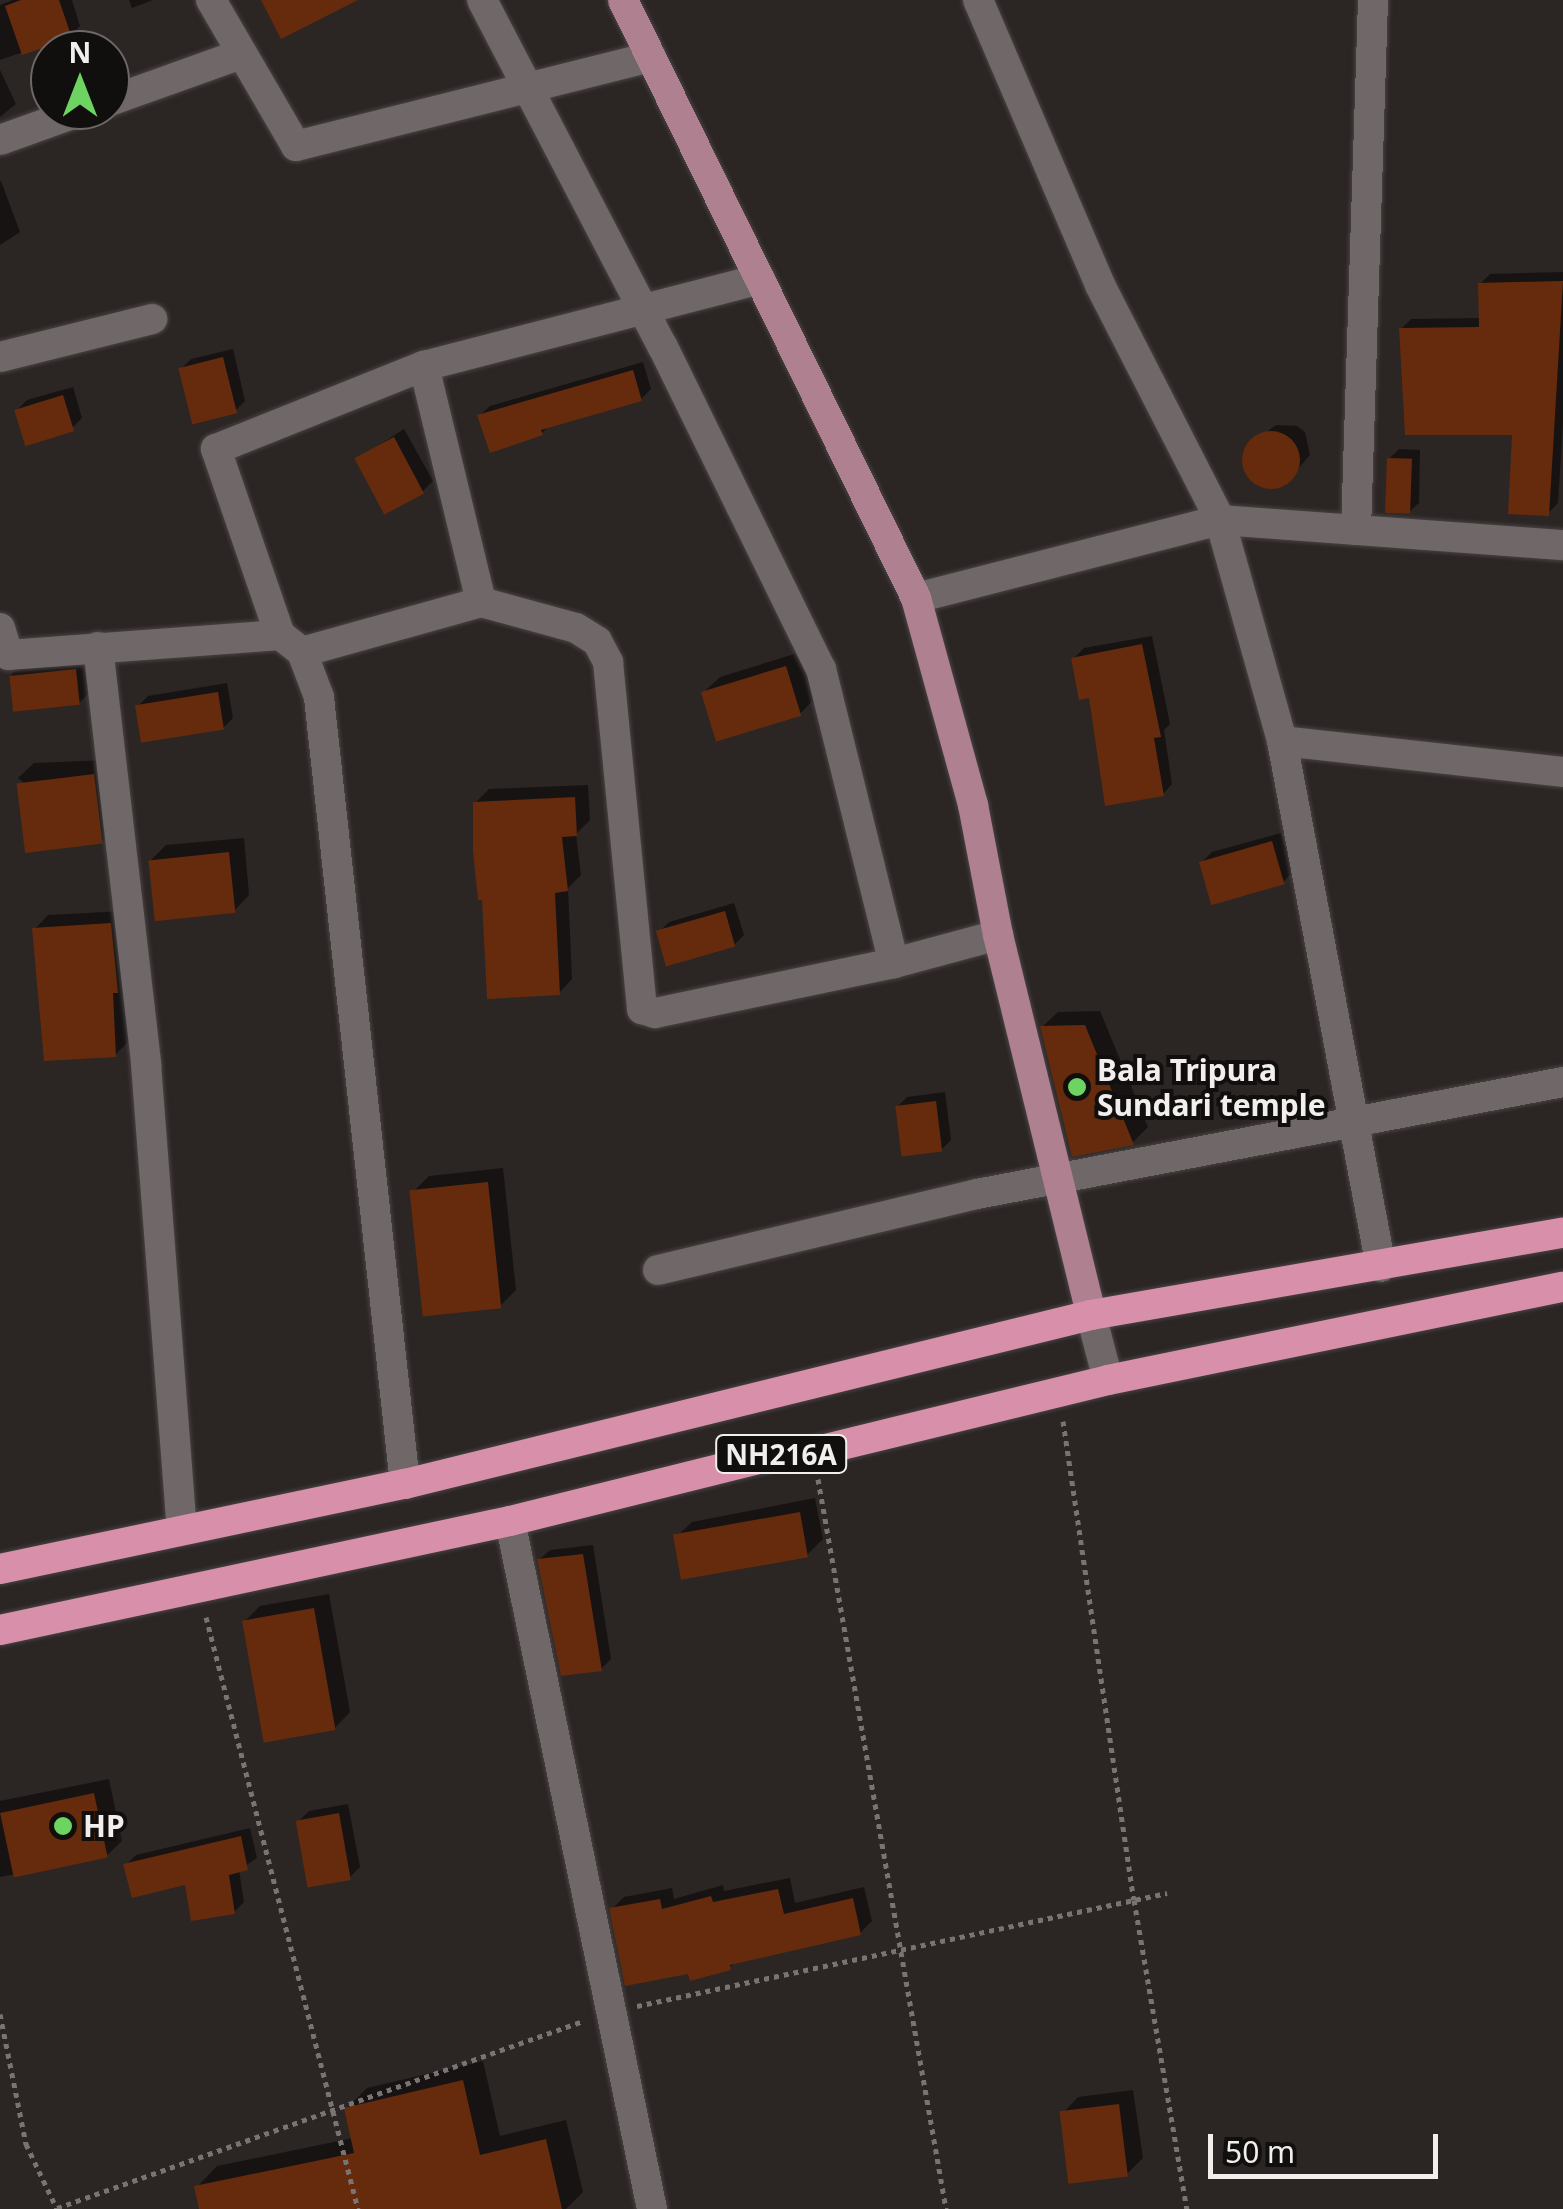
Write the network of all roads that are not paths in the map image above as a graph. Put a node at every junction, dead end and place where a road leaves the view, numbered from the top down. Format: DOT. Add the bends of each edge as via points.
graph roads {
  1 [pos="211,0"];
  2 [pos="482,0"];
  3 [pos="623,0"];
  4 [pos="978,0"];
  5 [pos="1373,0"];
  6 [pos="241,54"];
  7 [pos="652,57"];
  8 [pos="529,88"];
  9 [pos="130,93"];
  10 [pos="30,129"];
  11 [pos="0,140"];
  12 [pos="760,279"];
  13 [pos="642,310"];
  14 [pos="152,320"];
  15 [pos="0,357"];
  16 [pos="424,366"];
  17 [pos="1220,520"];
  18 [pos="1356,530"];
  19 [pos="1563,546"];
  20 [pos="916,598"];
  21 [pos="481,602"];
  22 [pos="291,644"];
  23 [pos="3,647"];
  24 [pos="98,647"];
  25 [pos="1282,741"];
  26 [pos="1563,772"];
  27 [pos="998,935"];
  28 [pos="894,962"];
  29 [pos="1563,1082"];
  30 [pos="1354,1122"];
  31 [pos="1059,1178"];
  32 [pos="1563,1233"];
  33 [pos="1381,1267"];
  34 [pos="658,1270"];
  35 [pos="1563,1287"];
  36 [pos="1090,1314"];
  37 [pos="1108,1380"];
  38 [pos="404,1484"];
  39 [pos="510,1521"];
  40 [pos="182,1528"];
  41 [pos="0,1569"];
  42 [pos="0,1630"];
  43 [pos="652,2209"];
  1 -- 6 [label="street"];
  2 -- 8 [label="street"];
  3 -- 7 [label="main road"];
  4 -- 17 [label="street" via="1100,285"];
  5 -- 18 [label="street"];
  6 -- 8 [label="street" via="296,146"];
  6 -- 9 [label="street"];
  7 -- 8 [label="street"];
  7 -- 12 [label="main road"];
  8 -- 13 [label="street"];
  10 -- 11 [label="street"];
  12 -- 13 [label="street"];
  12 -- 20 [label="main road"];
  13 -- 16 [label="street"];
  13 -- 28 [label="street" via="821,669"];
  14 -- 15 [label="street"];
  16 -- 21 [label="street"];
  16 -- 22 [label="street" via="216,450"];
  17 -- 18 [label="street"];
  17 -- 20 [label="street"];
  17 -- 25 [label="street"];
  18 -- 19 [label="street"];
  20 -- 27 [label="main road" via="973,805"];
  21 -- 22 [label="street"];
  21 -- 28 [label="street" via="576,628 597,641 608,662 642,1008 655,1013"];
  22 -- 24 [label="street"];
  22 -- 38 [label="street" via="319,697"];
  23 -- 24 [label="street"];
  24 -- 40 [label="street" via="146,1064"];
  25 -- 26 [label="street"];
  25 -- 30 [label="street"];
  27 -- 28 [label="street"];
  27 -- 31 [label="main road"];
  29 -- 30 [label="street"];
  30 -- 31 [label="street"];
  30 -- 33 [label="street"];
  31 -- 34 [label="street"];
  31 -- 36 [label="main road"];
  32 -- 33 [label="highway, NH216A"];
  33 -- 36 [label="highway, NH216A"];
  35 -- 37 [label="highway, NH216A"];
  36 -- 37 [label="street"];
  36 -- 38 [label="highway, NH216A"];
  37 -- 39 [label="highway, NH216A"];
  38 -- 40 [label="highway, NH216A"];
  39 -- 42 [label="highway, NH216A"];
  39 -- 43 [label="street"];
  40 -- 41 [label="highway, NH216A"];
}
